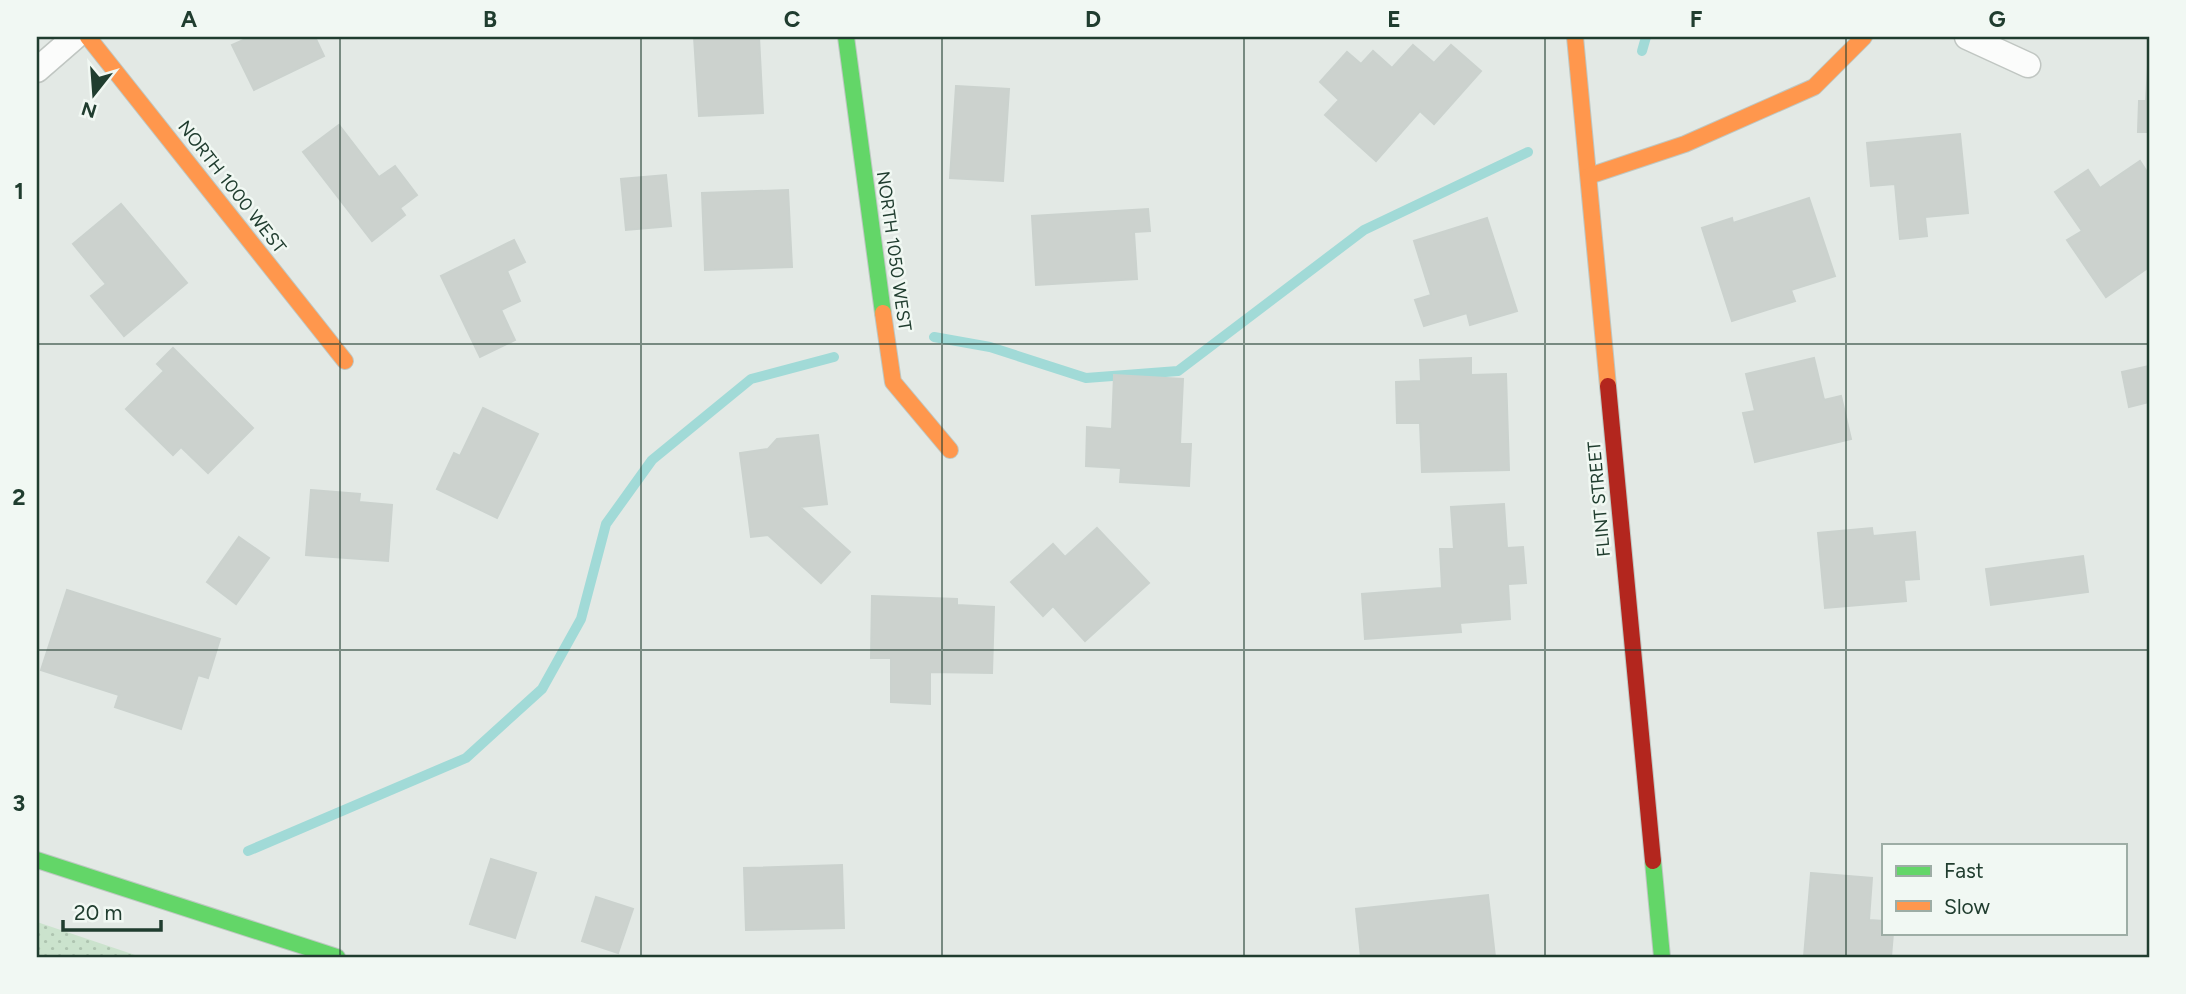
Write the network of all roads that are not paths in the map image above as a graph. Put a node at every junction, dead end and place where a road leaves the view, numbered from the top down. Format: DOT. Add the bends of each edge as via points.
graph roads {
  1 [pos="75,37"];
  2 [pos="88,37"];
  3 [pos="846,37"];
  4 [pos="1575,37"];
  5 [pos="1864,37"];
  6 [pos="1967,37"];
  7 [pos="2028,65"];
  8 [pos="37,70"];
  9 [pos="1589,176"];
  10 [pos="345,361"];
  11 [pos="950,450"];
  12 [pos="37,860"];
  13 [pos="337,957"];
  14 [pos="1662,957"];
  1 -- 8 [label="street"];
  2 -- 10 [label="main road, NORTH 1000 WEST"];
  3 -- 11 [label="main road, NORTH 1050 WEST" via="893,382"];
  4 -- 9 [label="main road, FLINT STREET"];
  5 -- 9 [label="main road" via="1814,87 1685,144"];
  6 -- 7 [label="street"];
  9 -- 14 [label="main road, FLINT STREET"];
  12 -- 13 [label="main road"];
}
